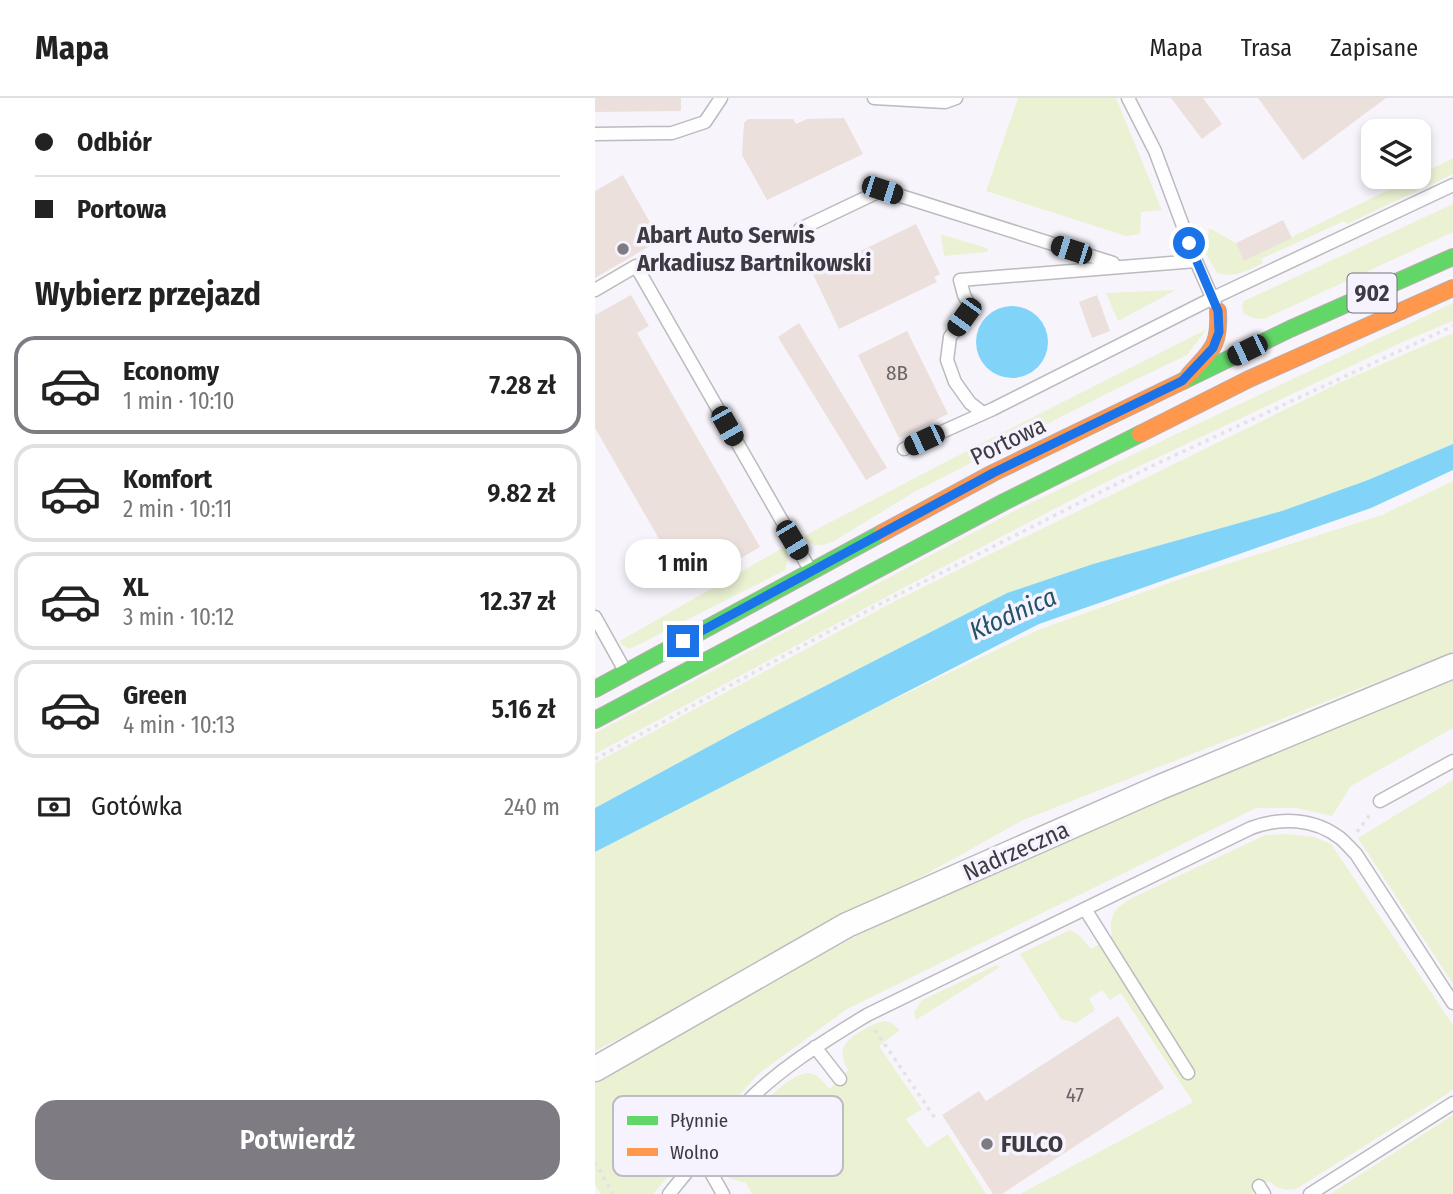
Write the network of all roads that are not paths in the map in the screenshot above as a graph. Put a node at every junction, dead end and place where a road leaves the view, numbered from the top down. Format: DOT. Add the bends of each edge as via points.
graph roads {
  1 [pos="721,98"];
  2 [pos="874,98"];
  3 [pos="956,98"];
  4 [pos="1128,98"];
  5 [pos="595,134"];
  6 [pos="1453,186"];
  7 [pos="800,229"];
  8 [pos="1453,257"];
  9 [pos="1196,261"];
  10 [pos="1120,266"];
  11 [pos="1453,288"];
  12 [pos="595,290"];
  13 [pos="1216,304"];
  14 [pos="1231,324"];
  15 [pos="1290,328"];
  16 [pos="1248,334"];
  17 [pos="1182,381"];
  18 [pos="983,413"];
  19 [pos="904,449"];
  20 [pos="811,571"];
  21 [pos="595,617"];
  22 [pos="1453,666"];
  23 [pos="625,672"];
  24 [pos="595,689"];
  25 [pos="595,720"];
  26 [pos="1453,761"];
  27 [pos="1380,801"];
  28 [pos="1085,909"];
  29 [pos="1453,1003"];
  30 [pos="815,1047"];
  31 [pos="595,1069"];
  32 [pos="1188,1073"];
  33 [pos="840,1079"];
  34 [pos="755,1096"];
  35 [pos="1453,1103"];
  36 [pos="684,1176"];
  37 [pos="713,1176"];
  38 [pos="669,1194"];
  39 [pos="723,1194"];
  40 [pos="1310,1194"];
  1 -- 5 [label="lane" via="705,122 672,133"];
  2 -- 3 [label="lane" via="945,102"];
  4 -- 9 [label="lane" via="1155,151"];
  6 -- 13 [label="lane"];
  7 -- 10 [label="lane" via="882,190"];
  8 -- 15 [label="main road, Portowa / 902"];
  9 -- 10 [label="lane"];
  9 -- 13 [label="lane"];
  10 -- 18 [label="lane" via="960,279 971,308 950,337 947,360 955,382"];
  11 -- 25 [label="main road, 902" via="1249,379 1004,502"];
  12 -- 20 [label="lane" via="636,266"];
  13 -- 14 [label="main road"];
  13 -- 17 [label="main road" via="1219,332 1213,348"];
  13 -- 18 [label="lane"];
  15 -- 16 [label="main road"];
  15 -- 17 [label="main road, Portowa / 902"];
  17 -- 20 [label="main road, Portowa / 902" via="993,473"];
  18 -- 19 [label="lane"];
  20 -- 23 [label="main road, Portowa / 902"];
  21 -- 23 [label="lane"];
  22 -- 31 [label="street, Nadrzeczna" via="1158,788 847,925"];
  23 -- 24 [label="main road, Portowa / 902"];
  26 -- 27 [label="lane"];
  28 -- 29 [label="lane" via="1251,828 1286,820 1305,822 1340,838 1356,854"];
  28 -- 30 [label="lane" via="866,1016"];
  28 -- 32 [label="lane"];
  30 -- 33 [label="lane"];
  30 -- 34 [label="lane"];
  35 -- 40 [label="lane"];
  36 -- 38 [label="lane"];
  37 -- 39 [label="lane"];
}
